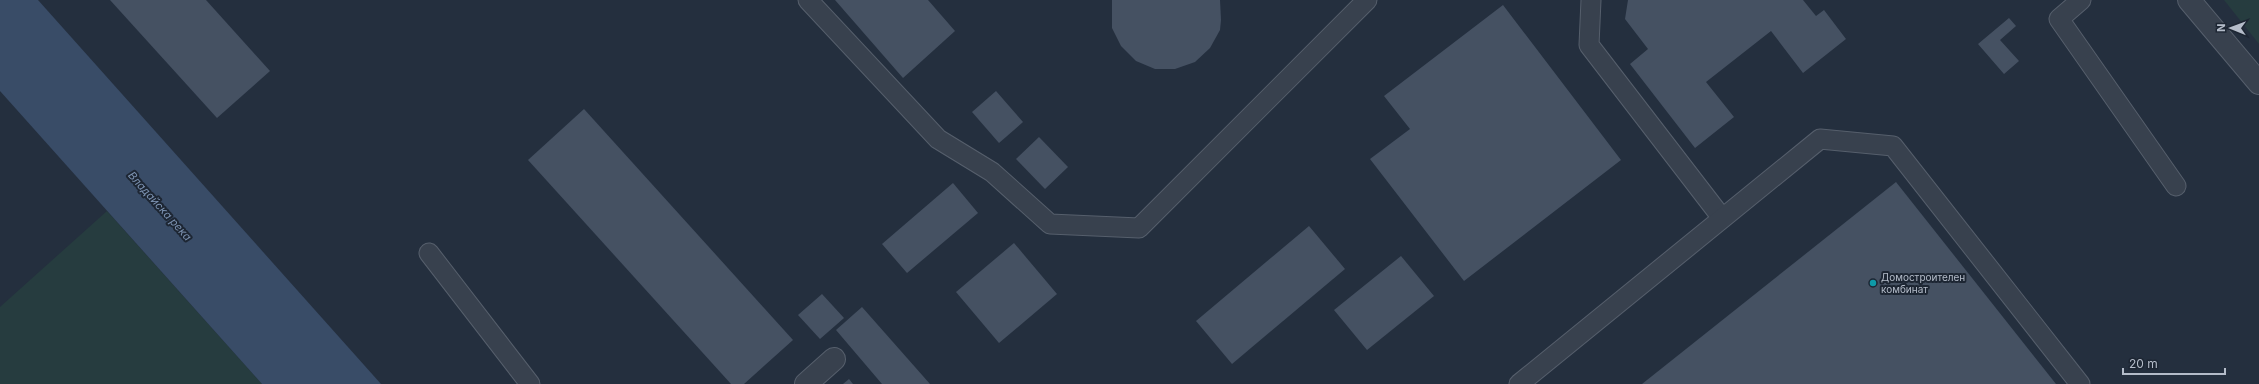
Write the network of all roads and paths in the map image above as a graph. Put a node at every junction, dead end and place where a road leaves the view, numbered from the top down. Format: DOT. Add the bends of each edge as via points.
graph roads {
  1 [pos="808,0"];
  2 [pos="1367,0"];
  3 [pos="1591,0"];
  4 [pos="2081,0"];
  5 [pos="2189,0"];
  6 [pos="2259,83"];
  7 [pos="2176,186"];
  8 [pos="1722,218"];
  9 [pos="429,253"];
  10 [pos="834,359"];
  11 [pos="530,384"];
  12 [pos="806,384"];
  13 [pos="1518,384"];
  14 [pos="2080,384"];
  1 -- 2 [label="lane" via="938,139 992,172 1050,224 1139,228"];
  3 -- 8 [label="lane" via="1589,44"];
  4 -- 7 [label="lane" via="2059,19"];
  5 -- 6 [label="street"];
  8 -- 13 [label="lane"];
  8 -- 14 [label="lane" via="1820,138 1894,146"];
  9 -- 11 [label="lane"];
  10 -- 12 [label="street"];
}
